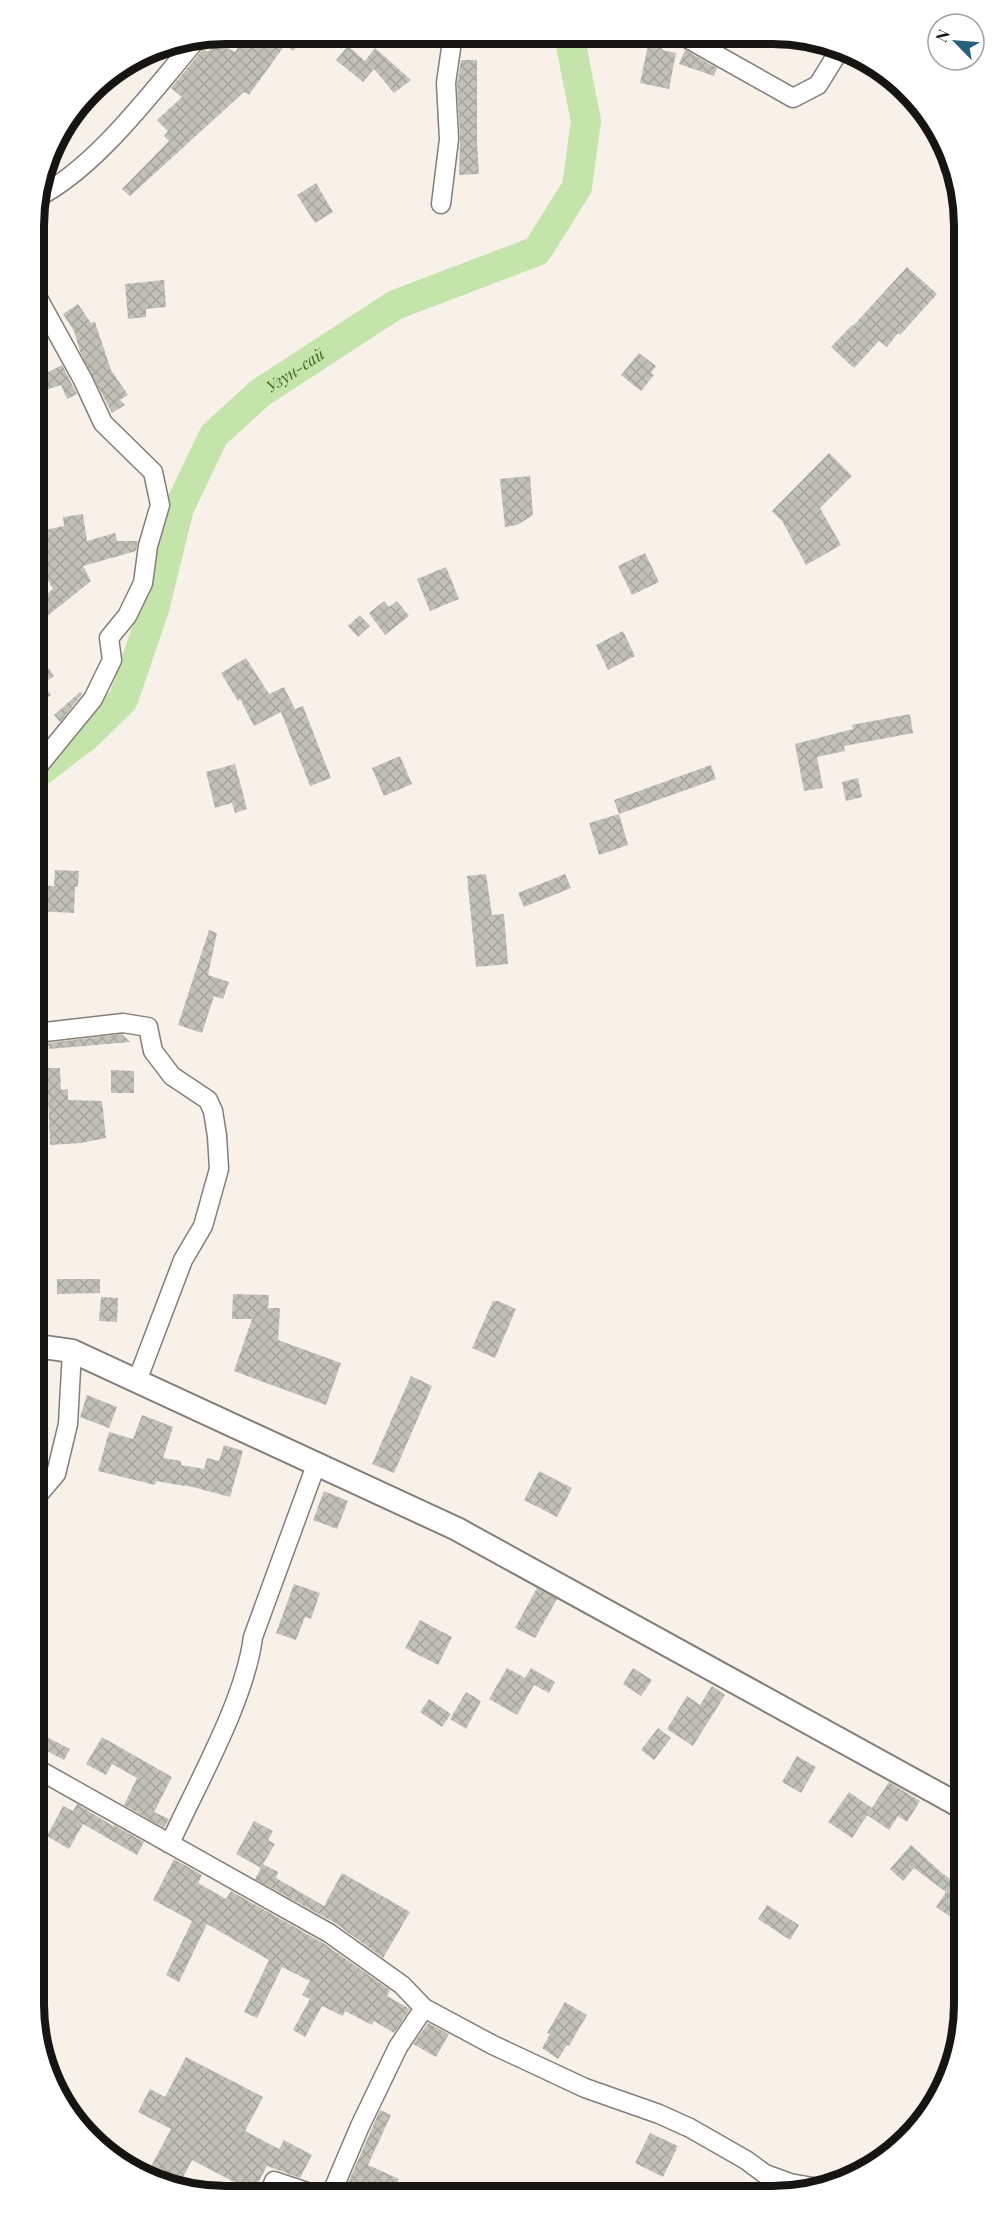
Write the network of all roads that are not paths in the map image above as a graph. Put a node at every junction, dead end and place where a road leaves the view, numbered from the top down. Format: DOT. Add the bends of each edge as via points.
graph roads {
  1 [pos="452,44"];
  2 [pos="697,44"];
  3 [pos="190,47"];
  4 [pos="836,55"];
  5 [pos="47,192"];
  6 [pos="441,204"];
  7 [pos="44,309"];
  8 [pos="44,759"];
  9 [pos="44,1032"];
  10 [pos="44,1347"];
  11 [pos="72,1351"];
  12 [pos="137,1382"];
  13 [pos="316,1465"];
  14 [pos="44,1488"];
  15 [pos="44,1773"];
  16 [pos="954,1802"];
  17 [pos="168,1843"];
  18 [pos="424,2008"];
  19 [pos="796,2184"];
  20 [pos="272,2186"];
  21 [pos="289,2186"];
  22 [pos="335,2186"];
  1 -- 6 [label="street" via="446,82 449,139"];
  2 -- 4 [label="street" via="793,98 818,85"];
  3 -- 5 [label="street" via="114,136"];
  7 -- 8 [label="street" via="103,423 153,472 160,505 143,583 127,616 109,638 112,660 93,699"];
  9 -- 12 [label="street" via="123,1023 148,1027 153,1052 165,1068 208,1100 213,1111 219,1168 203,1226 183,1260"];
  10 -- 11 [label="street"];
  11 -- 12 [label="street"];
  11 -- 14 [label="street" via="68,1424 56,1473"];
  12 -- 13 [label="street"];
  13 -- 16 [label="street" via="457,1529"];
  13 -- 17 [label="street" via="253,1637 230,1713"];
  15 -- 17 [label="street"];
  17 -- 18 [label="street" via="329,1933 402,1985"];
  18 -- 19 [label="street" via="585,2088 690,2128 765,2174"];
  18 -- 22 [label="street" via="398,2047"];
  20 -- 21 [label="street" via="274,2181"];
}
